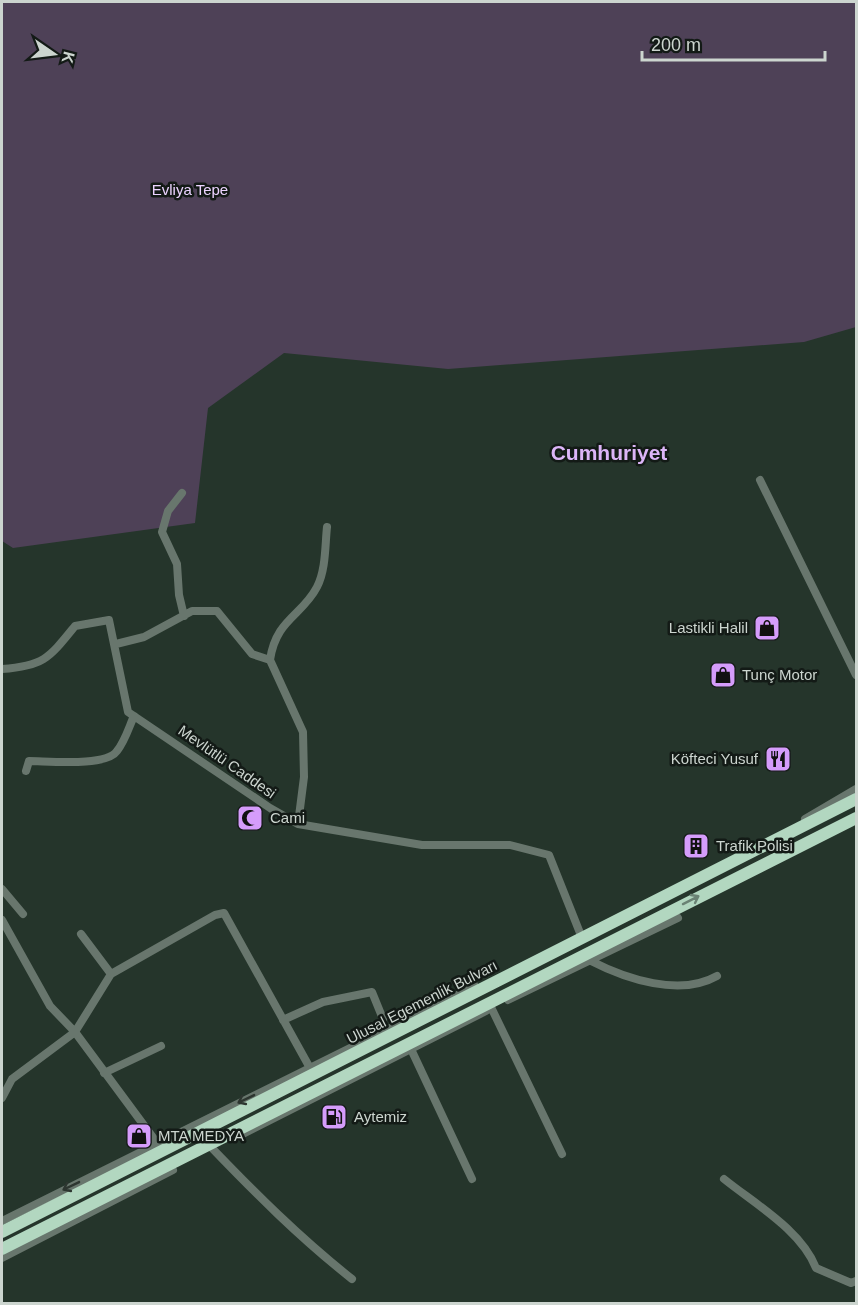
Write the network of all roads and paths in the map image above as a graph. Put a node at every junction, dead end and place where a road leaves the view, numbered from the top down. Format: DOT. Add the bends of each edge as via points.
graph roads {
  1 [pos="760,480"];
  2 [pos="182,493"];
  3 [pos="327,527"];
  4 [pos="184,616"];
  5 [pos="116,644"];
  6 [pos="270,660"];
  7 [pos="2,669"];
  8 [pos="856,675"];
  9 [pos="134,716"];
  10 [pos="26,771"];
  11 [pos="856,789"];
  12 [pos="856,799"];
  13 [pos="856,818"];
  14 [pos="298,824"];
  15 [pos="777,837"];
  16 [pos="2,889"];
  17 [pos="23,914"];
  18 [pos="678,918"];
  19 [pos="2,920"];
  20 [pos="81,934"];
  21 [pos="581,935"];
  22 [pos="591,961"];
  23 [pos="111,974"];
  24 [pos="717,976"];
  25 [pos="490,1006"];
  26 [pos="383,1019"];
  27 [pos="283,1020"];
  28 [pos="75,1032"];
  29 [pos="161,1046"];
  30 [pos="410,1047"];
  31 [pos="310,1068"];
  32 [pos="104,1073"];
  33 [pos="2,1098"];
  34 [pos="211,1147"];
  35 [pos="161,1148"];
  36 [pos="562,1154"];
  37 [pos="170,1164"];
  38 [pos="472,1179"];
  39 [pos="724,1179"];
  40 [pos="2,1221"];
  41 [pos="2,1232"];
  42 [pos="2,1249"];
  43 [pos="2,1258"];
  44 [pos="352,1279"];
  45 [pos="856,1281"];
  1 -- 8 [label="street"];
  2 -- 4 [label="street" via="168,511 162,532 177,564 178,595"];
  3 -- 6 [label="street" via="317,587 285,621"];
  4 -- 5 [label="street" via="144,637"];
  4 -- 6 [label="street" via="192,611 217,611 252,654"];
  5 -- 7 [label="street" via="109,620 75,626 49,658 23,668"];
  5 -- 9 [label="street" via="128,712"];
  6 -- 14 [label="street" via="303,732 304,777"];
  9 -- 10 [label="street" via="117,752 83,761 29,761"];
  9 -- 14 [label="street, Mevlütlü Caddesi"];
  11 -- 15 [label="street"];
  12 -- 15 [label="highway, Ulusal Egemenlik Bulvarı"];
  25 -- 13 [label="highway, Ulusal Egemenlik Bulvarı, one-way"];
  14 -- 21 [label="street, Mevlütlü Caddesi" via="422,845 510,845 549,855"];
  15 -- 21 [label="highway, Ulusal Egemenlik Bulvarı"];
  16 -- 17 [label="street"];
  18 -- 22 [label="street"];
  19 -- 28 [label="street" via="50,1006"];
  20 -- 23 [label="street"];
  21 -- 31 [label="street"];
  21 -- 35 [label="highway, Ulusal Egemenlik Bulvarı"];
  22 -- 24 [label="street" via="635,980 691,984"];
  22 -- 25 [label="street"];
  23 -- 27 [label="street" via="224,913"];
  23 -- 28 [label="street"];
  25 -- 30 [label="highway, Ulusal Egemenlik Bulvarı"];
  25 -- 36 [label="street"];
  26 -- 27 [label="street" via="372,992 323,1002"];
  27 -- 31 [label="street"];
  28 -- 32 [label="street"];
  28 -- 33 [label="street" via="12,1079"];
  29 -- 32 [label="street"];
  30 -- 34 [label="highway, Ulusal Egemenlik Bulvarı"];
  30 -- 38 [label="street"];
  31 -- 35 [label="street, one-way"];
  32 -- 35 [label="street"];
  34 -- 37 [label="highway, Ulusal Egemenlik Bulvarı"];
  34 -- 43 [label="street"];
  34 -- 44 [label="street" via="295,1231"];
  35 -- 37 [label="highway"];
  35 -- 40 [label="street, one-way"];
  35 -- 41 [label="highway, Ulusal Egemenlik Bulvarı"];
  37 -- 42 [label="highway, Ulusal Egemenlik Bulvarı"];
  39 -- 45 [label="street" via="784,1227 810,1254 816,1268 851,1283"];
}
